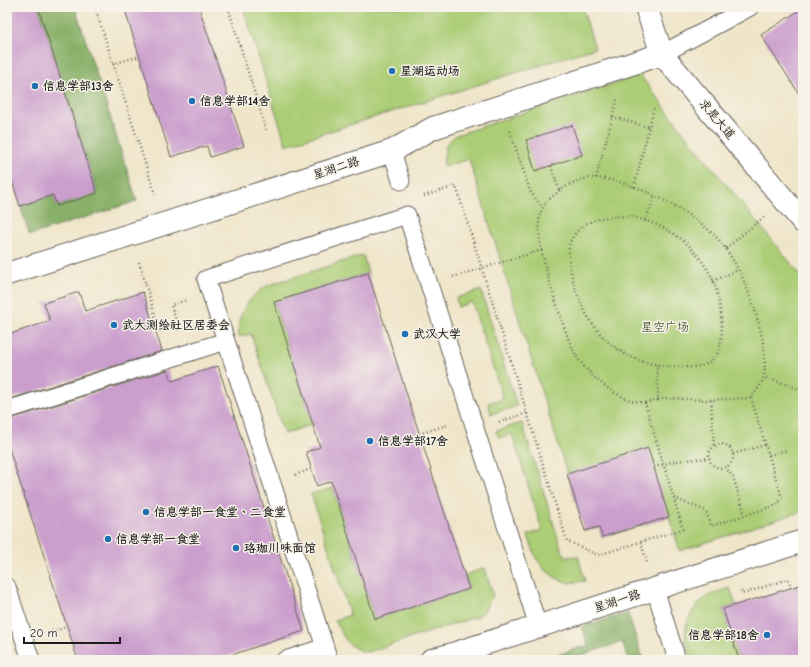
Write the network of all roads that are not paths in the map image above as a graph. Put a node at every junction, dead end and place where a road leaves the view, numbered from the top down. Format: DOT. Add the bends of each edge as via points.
graph roads {
  1 [pos="646,7"];
  2 [pos="750,7"];
  3 [pos="662,54"];
  4 [pos="392,151"];
  5 [pos="401,181"];
  6 [pos="803,222"];
  7 [pos="7,274"];
  8 [pos="226,341"];
  9 [pos="7,410"];
  10 [pos="803,541"];
  11 [pos="7,587"];
  12 [pos="655,589"];
  13 [pos="538,626"];
  14 [pos="327,654"];
  15 [pos="457,656"];
  16 [pos="31,660"];
  17 [pos="285,660"];
  18 [pos="431,660"];
  19 [pos="678,660"];
  1 -- 3 [label="street, 求是大道"];
  2 -- 3 [label="lane"];
  3 -- 4 [label="street, 星湖二路" via="433,128"];
  3 -- 6 [label="street, 求是大道"];
  4 -- 5 [label="lane"];
  4 -- 7 [label="street, 星湖二路"];
  8 -- 9 [label="lane"];
  8 -- 13 [label="lane" via="206,279 407,215"];
  8 -- 14 [label="lane"];
  10 -- 12 [label="street, 星湖一路"];
  11 -- 16 [label="lane"];
  12 -- 13 [label="street, 星湖一路"];
  12 -- 19 [label="lane"];
  13 -- 15 [label="street, 星湖一路"];
  14 -- 17 [label="lane"];
  15 -- 18 [label="street, 星湖一路"];
}
